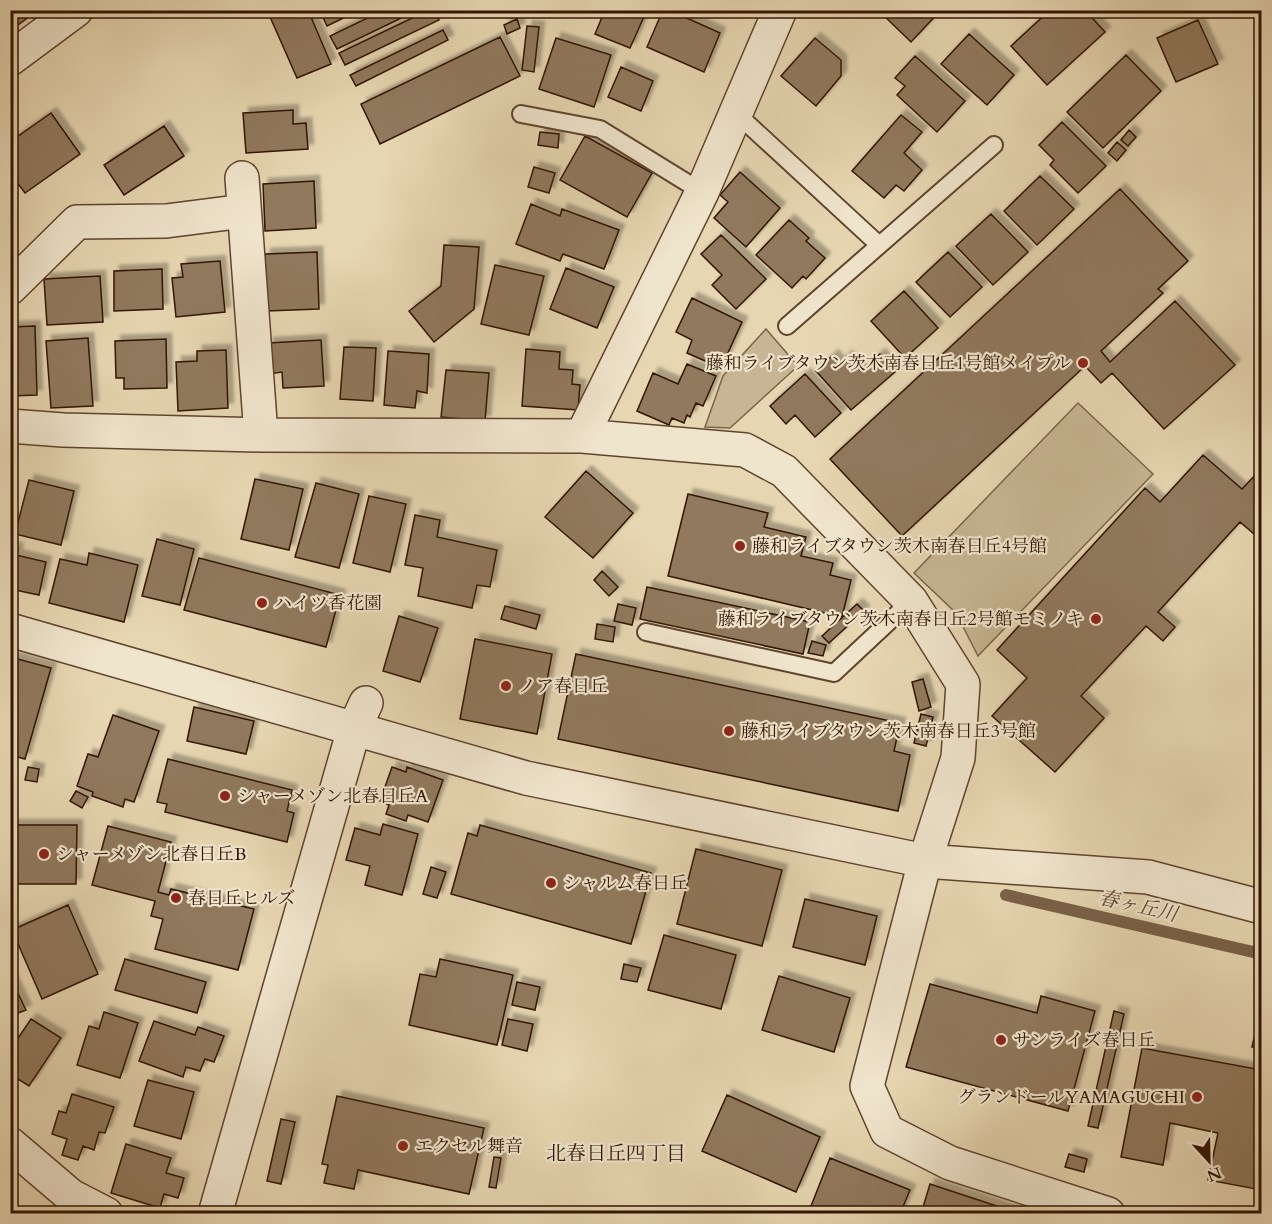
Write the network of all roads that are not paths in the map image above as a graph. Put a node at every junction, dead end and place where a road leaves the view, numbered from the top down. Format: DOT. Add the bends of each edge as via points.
graph roads {
  1 [pos="76,10"];
  2 [pos="780,10"];
  3 [pos="10,59"];
  4 [pos="736,113"];
  5 [pos="520,114"];
  6 [pos="994,145"];
  7 [pos="242,178"];
  8 [pos="702,192"];
  9 [pos="244,211"];
  10 [pos="878,244"];
  11 [pos="10,288"];
  12 [pos="787,326"];
  13 [pos="10,426"];
  14 [pos="261,435"];
  15 [pos="582,436"];
  16 [pos="911,601"];
  17 [pos="10,630"];
  18 [pos="646,632"];
  19 [pos="360,716"];
  20 [pos="925,861"];
  21 [pos="1262,907"];
  22 [pos="11,1145"];
  23 [pos="105,1214"];
  24 [pos="215,1214"];
  25 [pos="1108,1214"];
  1 -- 3 [label="street"];
  2 -- 4 [label="street"];
  4 -- 8 [label="street"];
  4 -- 10 [label="lane"];
  5 -- 8 [label="lane" via="600,129"];
  6 -- 10 [label="lane"];
  7 -- 9 [label="street"];
  8 -- 15 [label="street"];
  9 -- 11 [label="street" via="166,221 77,222"];
  9 -- 14 [label="street"];
  10 -- 12 [label="lane"];
  13 -- 14 [label="street"];
  14 -- 15 [label="street"];
  15 -- 16 [label="street" via="746,450 784,471"];
  16 -- 18 [label="lane" via="834,674"];
  16 -- 20 [label="street" via="963,684 958,758"];
  17 -- 19 [label="street"];
  19 -- 20 [label="street" via="526,778"];
  19 -- 24 [label="street"];
  20 -- 21 [label="street" via="1148,877"];
  20 -- 25 [label="street" via="867,1086 887,1131 950,1163"];
  22 -- 23 [label="street" via="71,1196"];
}
